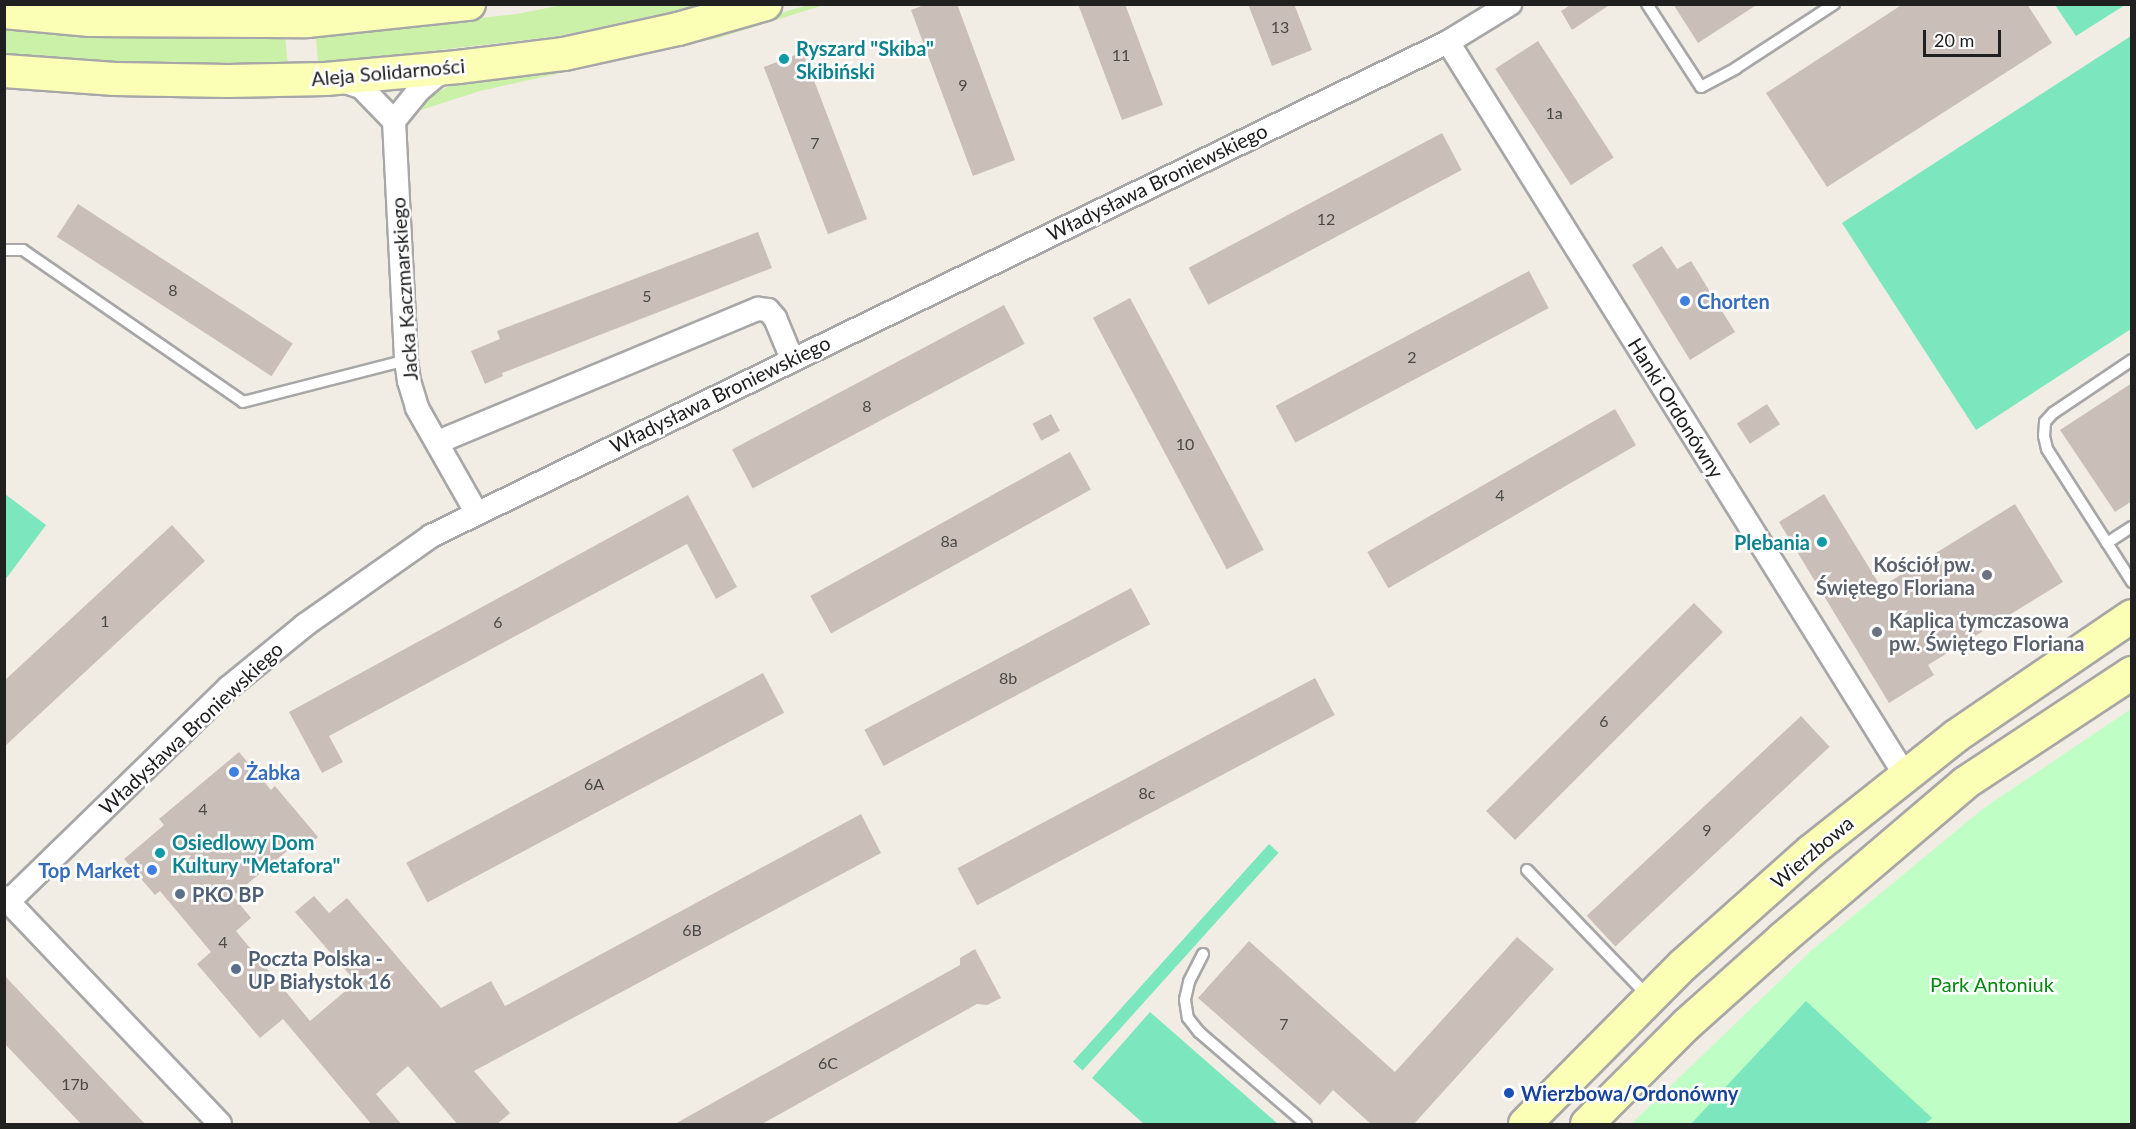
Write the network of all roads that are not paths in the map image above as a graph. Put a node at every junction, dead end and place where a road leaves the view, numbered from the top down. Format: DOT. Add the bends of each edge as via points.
graph roads {
  1 [pos="766,4"];
  2 [pos="1510,4"];
  3 [pos="1647,4"];
  4 [pos="1834,4"];
  5 [pos="449,6"];
  6 [pos="4,12"];
  7 [pos="341,12"];
  8 [pos="1448,42"];
  9 [pos="458,67"];
  10 [pos="4,71"];
  11 [pos="326,79"];
  12 [pos="394,120"];
  13 [pos="4,249"];
  14 [pos="792,359"];
  15 [pos="406,360"];
  16 [pos="2132,360"];
  17 [pos="438,442"];
  18 [pos="476,512"];
  19 [pos="2132,527"];
  20 [pos="2107,543"];
  21 [pos="2132,582"];
  22 [pos="2132,616"];
  23 [pos="2132,674"];
  24 [pos="1905,775"];
  25 [pos="1527,870"];
  26 [pos="7,899"];
  27 [pos="1203,954"];
  28 [pos="1643,1004"];
  29 [pos="1666,1045"];
  30 [pos="220,1125"];
  31 [pos="1306,1125"];
  32 [pos="1525,1125"];
  33 [pos="1587,1125"];
  1 -- 9 [label="main road, Aleja Solidarności" via="678,29 564,54"];
  2 -- 8 [label="street, Władysława Broniewskiego"];
  3 -- 4 [label="lane" via="1701,87"];
  5 -- 7 [label="main road"];
  6 -- 7 [label="main road" via="90,20"];
  8 -- 14 [label="street, Władysława Broniewskiego"];
  8 -- 24 [label="street, Hanki Ordonówny"];
  9 -- 11 [label="main road, Aleja Solidarności"];
  9 -- 12 [label="street" via="437,75"];
  10 -- 11 [label="main road, Aleja Solidarności" via="127,79"];
  11 -- 12 [label="street" via="344,80 361,87"];
  12 -- 15 [label="street, Jacka Kaczmarskiego"];
  13 -- 15 [label="lane" via="23,250 243,402"];
  14 -- 17 [label="street" via="775,318 768,310 758,309"];
  14 -- 18 [label="street, Władysława Broniewskiego"];
  15 -- 17 [label="street, Jacka Kaczmarskiego" via="417,408"];
  16 -- 20 [label="lane" via="2045,422 2047,449"];
  17 -- 18 [label="street, Jacka Kaczmarskiego"];
  18 -- 26 [label="street, Władysława Broniewskiego" via="412,549 305,625 238,680"];
  19 -- 20 [label="lane"];
  20 -- 21 [label="lane"];
  22 -- 24 [label="main road, Wierzbowa"];
  23 -- 29 [label="main road" via="1965,783 1782,939"];
  24 -- 28 [label="main road, Wierzbowa" via="1811,851"];
  25 -- 28 [label="lane"];
  26 -- 30 [label="street"];
  27 -- 31 [label="lane" via="1189,982 1185,1000 1188,1018 1198,1032"];
  28 -- 29 [label="main road" via="1635,1032 1650,1046"];
  28 -- 32 [label="main road, Wierzbowa"];
  29 -- 33 [label="main road"];
}
